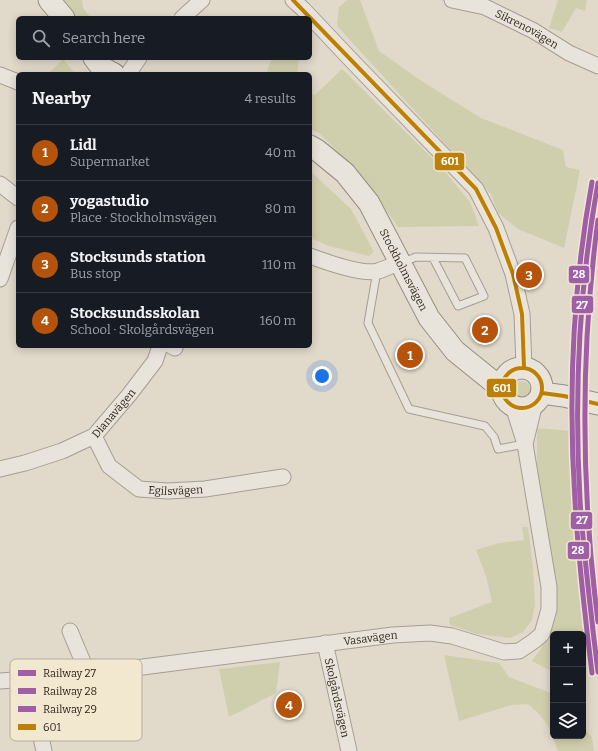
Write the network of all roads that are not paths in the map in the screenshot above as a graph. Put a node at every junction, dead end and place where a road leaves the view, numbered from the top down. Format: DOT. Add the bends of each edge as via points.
graph roads {
  1 [pos="50,0"];
  2 [pos="202,0"];
  3 [pos="452,0"];
  4 [pos="302,3"];
  5 [pos="62,16"];
  6 [pos="184,16"];
  7 [pos="96,60"];
  8 [pos="138,60"];
  9 [pos="598,66"];
  10 [pos="110,72"];
  11 [pos="129,72"];
  12 [pos="0,75"];
  13 [pos="16,81"];
  14 [pos="312,147"];
  15 [pos="0,184"];
  16 [pos="16,196"];
  17 [pos="16,234"];
  18 [pos="312,257"];
  19 [pos="433,258"];
  20 [pos="399,263"];
  21 [pos="377,271"];
  22 [pos="0,279"];
  23 [pos="159,348"];
  24 [pos="524,367"];
  25 [pos="502,389"];
  26 [pos="539,398"];
  27 [pos="598,404"];
  28 [pos="513,406"];
  29 [pos="94,436"];
  30 [pos="525,444"];
  31 [pos="0,469"];
  32 [pos="283,477"];
  33 [pos="70,631"];
  34 [pos="325,643"];
  35 [pos="82,659"];
  36 [pos="142,667"];
  37 [pos="10,681"];
  38 [pos="0,682"];
  39 [pos="42,741"];
  40 [pos="44,751"];
  41 [pos="349,751"];
  1 -- 5 [label="street"];
  2 -- 6 [label="street"];
  3 -- 9 [label="street, Sikrenovägen" via="485,7"];
  4 -- 24 [label="street" via="354,63 476,189 496,228 513,274 522,314"];
  7 -- 10 [label="street"];
  8 -- 11 [label="street"];
  12 -- 13 [label="street"];
  14 -- 20 [label="street, Stockholmsvägen" via="345,173 369,203"];
  15 -- 16 [label="street"];
  17 -- 22 [label="street"];
  18 -- 21 [label="street" via="341,267"];
  19 -- 19 [label="lane" via="458,306 484,296 465,258"];
  19 -- 20 [label="lane" via="416,257"];
  20 -- 21 [label="street"];
  20 -- 25 [label="street, Stockholmsvägen" via="429,318 455,351"];
  21 -- 30 [label="lane" via="368,323 409,408 485,426 494,437 498,449"];
  23 -- 29 [label="street, Dianavägen" via="155,361"];
  24 -- 25 [label="street" via="509,372 504,377"];
  24 -- 26 [label="street" via="537,373 541,379 543,386"];
  25 -- 28 [label="street" via="504,396"];
  26 -- 27 [label="street" via="564,396"];
  26 -- 28 [label="street" via="529,407"];
  26 -- 30 [label="street, Vasavägen"];
  28 -- 30 [label="street, Vasavägen"];
  29 -- 31 [label="street, Dianavägen" via="62,451"];
  29 -- 32 [label="street, Egilsvägen" via="109,466 139,489 205,489"];
  30 -- 34 [label="street, Vasavägen" via="550,587 549,609 542,634 520,651 504,652 452,636 430,633"];
  33 -- 35 [label="street"];
  34 -- 36 [label="street, Vasavägen"];
  34 -- 41 [label="street, Skolgårdsvägen"];
  37 -- 38 [label="street, Vasavägen"];
  39 -- 40 [label="street"];
}
